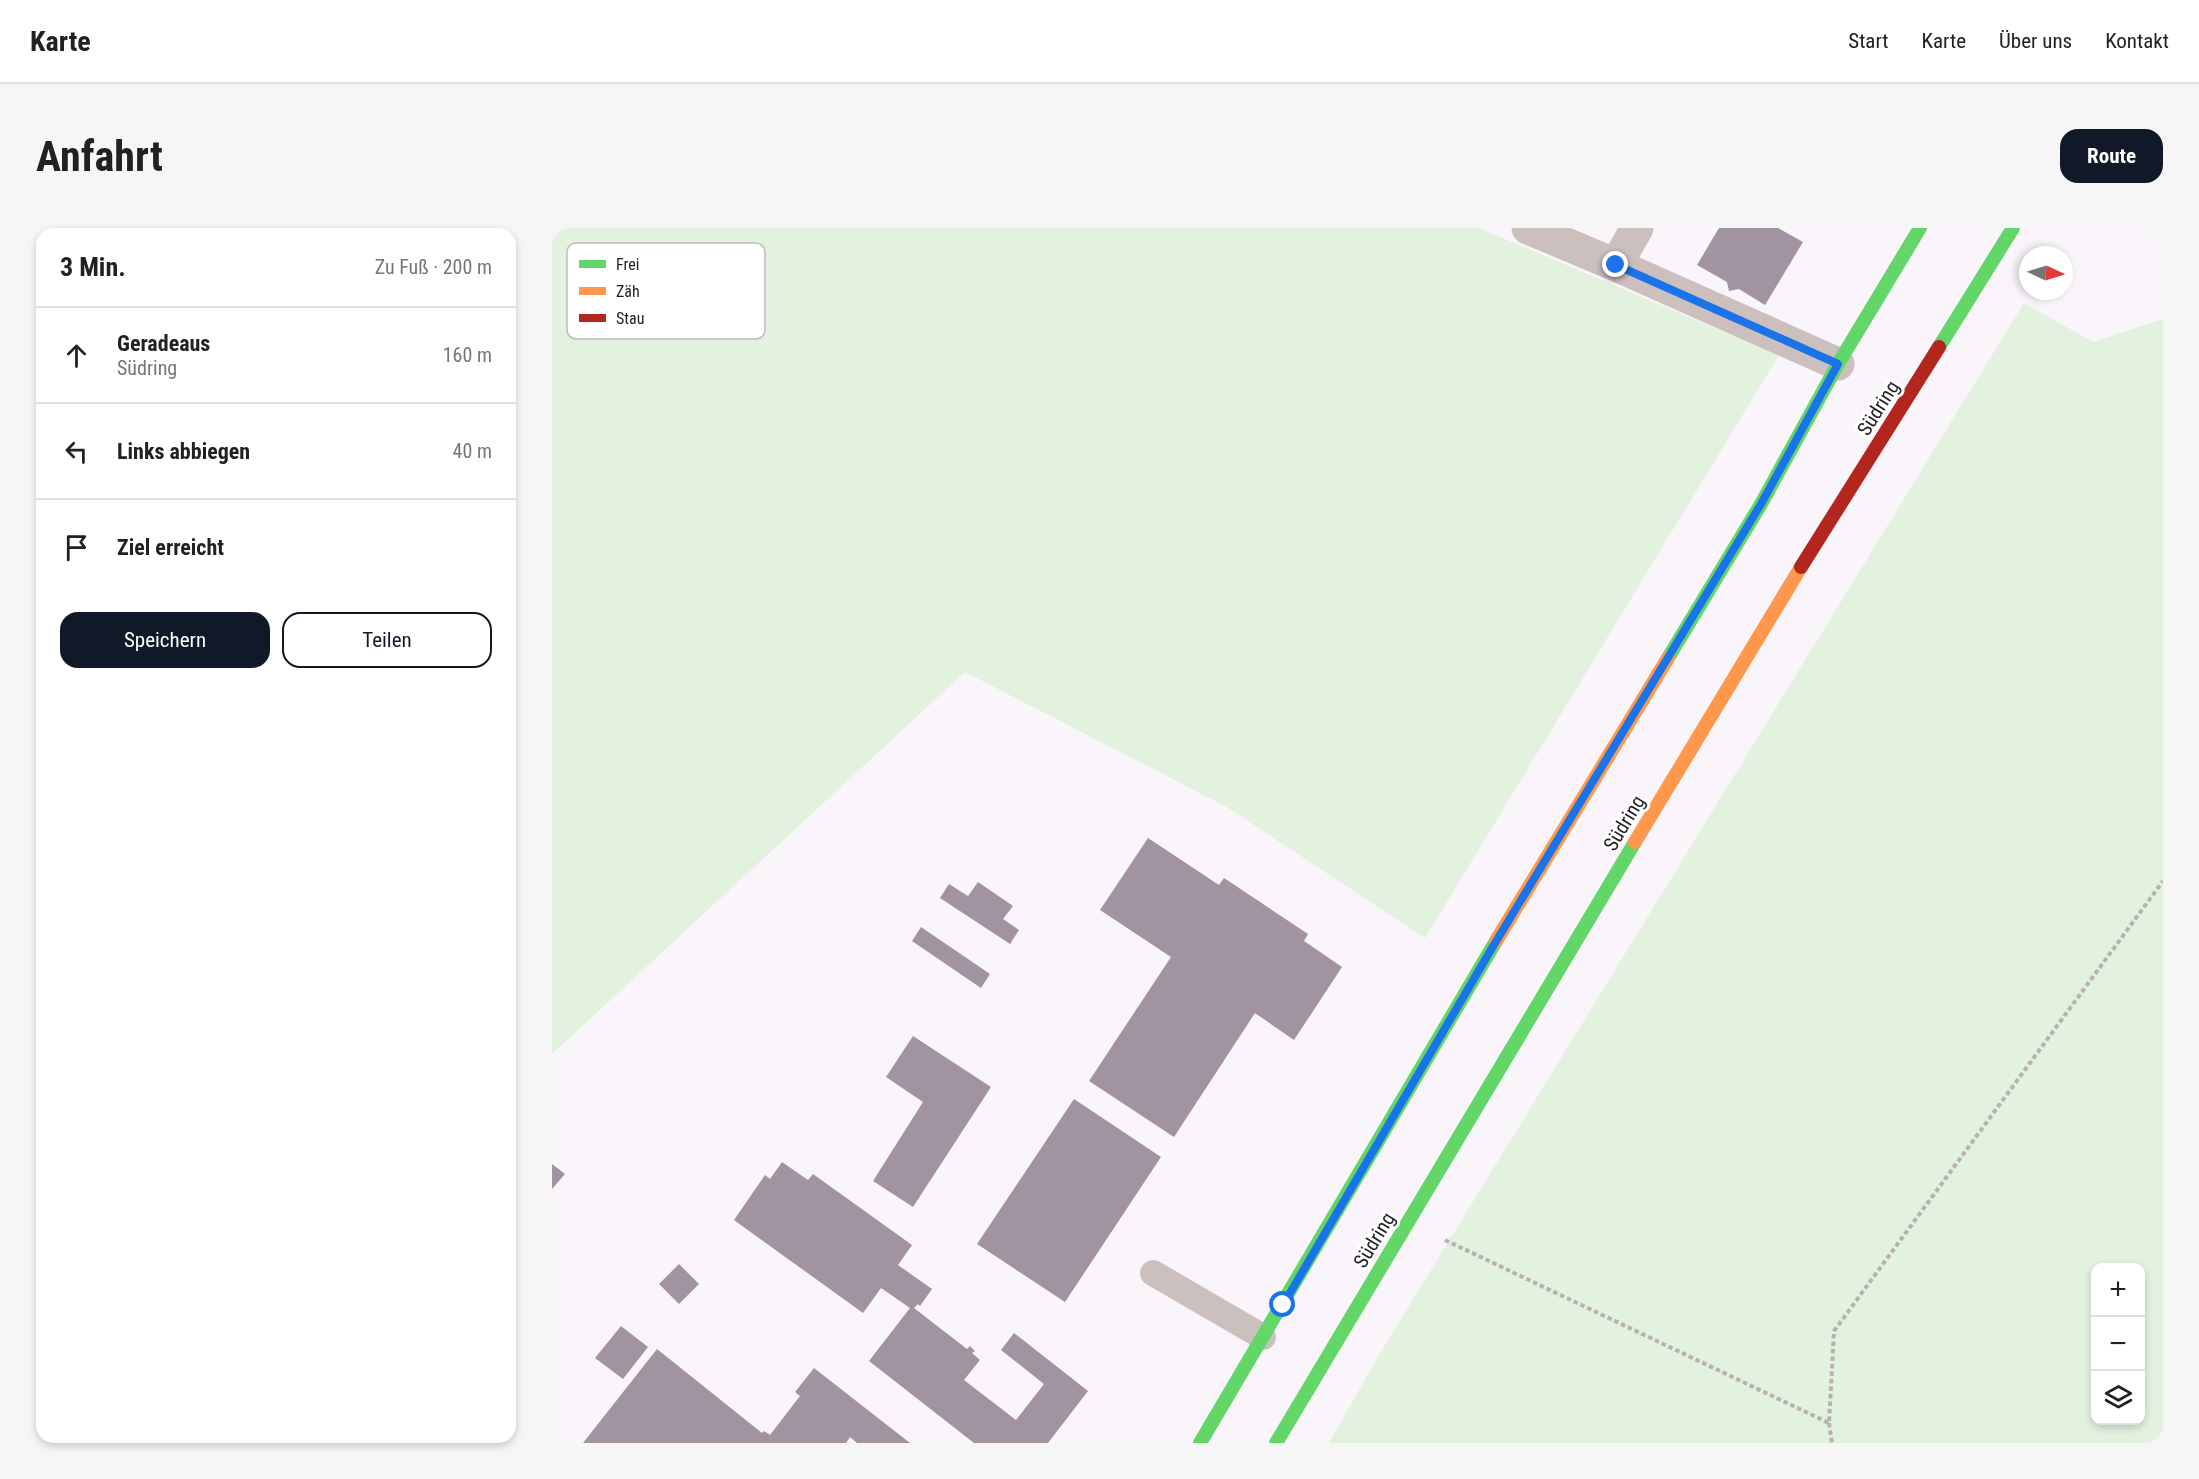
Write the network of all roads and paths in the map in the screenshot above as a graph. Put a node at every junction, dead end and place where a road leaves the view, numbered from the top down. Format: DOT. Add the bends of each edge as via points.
graph roads {
  1 [pos="1527,228"];
  2 [pos="1637,228"];
  3 [pos="1920,228"];
  4 [pos="2013,228"];
  5 [pos="1616,265"];
  6 [pos="1838,364"];
  7 [pos="2163,881"];
  8 [pos="1407,1222"];
  9 [pos="1153,1273"];
  10 [pos="1263,1337"];
  11 [pos="1829,1423"];
  12 [pos="1200,1443"];
  13 [pos="1276,1443"];
  14 [pos="1832,1443"];
  1 -- 5 [label="street"];
  2 -- 5 [label="street"];
  3 -- 6 [label="main road"];
  4 -- 8 [label="main road, Südring" via="1750,650"];
  5 -- 6 [label="street"];
  6 -- 10 [label="main road" via="1761,504 1498,938"];
  7 -- 11 [label="path" via="1834,1331"];
  8 -- 11 [label="path"];
  8 -- 13 [label="main road, Südring"];
  9 -- 10 [label="lane"];
  10 -- 12 [label="main road"];
  11 -- 14 [label="path"];
}
